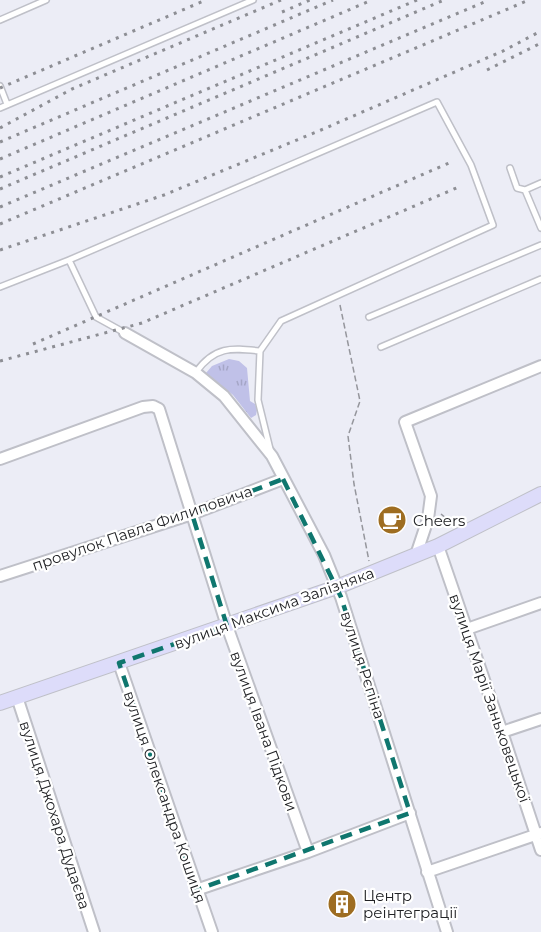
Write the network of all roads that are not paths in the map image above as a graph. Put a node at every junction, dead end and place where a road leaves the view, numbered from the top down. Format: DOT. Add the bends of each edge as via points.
graph roads {
  1 [pos="46,0"];
  2 [pos="253,0"];
  3 [pos="0,20"];
  4 [pos="0,86"];
  5 [pos="8,104"];
  6 [pos="0,108"];
  7 [pos="510,168"];
  8 [pos="541,183"];
  9 [pos="525,190"];
  10 [pos="541,228"];
  11 [pos="541,245"];
  12 [pos="69,260"];
  13 [pos="541,279"];
  14 [pos="0,287"];
  15 [pos="369,317"];
  16 [pos="125,333"];
  17 [pos="381,347"];
  18 [pos="260,351"];
  19 [pos="541,366"];
  20 [pos="196,374"];
  21 [pos="272,456"];
  22 [pos="0,459"];
  23 [pos="283,479"];
  24 [pos="541,494"];
  25 [pos="192,514"];
  26 [pos="438,546"];
  27 [pos="416,555"];
  28 [pos="0,576"];
  29 [pos="337,587"];
  30 [pos="541,603"];
  31 [pos="227,626"];
  32 [pos="467,629"];
  33 [pos="119,663"];
  34 [pos="17,697"];
  35 [pos="0,703"];
  36 [pos="541,719"];
  37 [pos="502,732"];
  38 [pos="410,813"];
  39 [pos="538,834"];
  40 [pos="541,850"];
  41 [pos="308,852"];
  42 [pos="428,872"];
  43 [pos="196,890"];
  44 [pos="94,932"];
  45 [pos="212,932"];
  46 [pos="447,932"];
  1 -- 3 [label="lane"];
  2 -- 5 [label="lane"];
  4 -- 5 [label="lane"];
  5 -- 6 [label="lane"];
  7 -- 9 [label="lane" via="517,188"];
  8 -- 9 [label="lane"];
  9 -- 10 [label="lane"];
  11 -- 15 [label="lane"];
  12 -- 14 [label="lane"];
  12 -- 16 [label="lane" via="96,317"];
  12 -- 18 [label="lane" via="437,102 471,165 494,225 281,321"];
  13 -- 17 [label="lane"];
  16 -- 20 [label="street, вулиця Рєпіна"];
  18 -- 20 [label="lane" via="232,348 206,358"];
  18 -- 21 [label="lane" via="258,400"];
  19 -- 27 [label="street" via="405,422 431,496 429,519"];
  20 -- 21 [label="street, вулиця Рєпіна" via="224,396"];
  21 -- 23 [label="street, вулиця Рєпіна"];
  22 -- 25 [label="street, вулиця Івана Підкови" via="153,406 159,410"];
  23 -- 25 [label="street, провулок Павла Филиповича"];
  23 -- 29 [label="street, вулиця Рєпіна"];
  24 -- 26 [label="main road, вулиця Максима Залізняка"];
  25 -- 28 [label="street, провулок Павла Филиповича"];
  25 -- 31 [label="street, вулиця Івана Підкови"];
  26 -- 27 [label="main road, вулиця Максима Залізняка"];
  26 -- 32 [label="street, вулиця Марії Заньковецької"];
  27 -- 29 [label="main road, вулиця Максима Залізняка"];
  29 -- 31 [label="main road, вулиця Максима Залізняка"];
  29 -- 38 [label="street, вулиця Рєпіна"];
  30 -- 32 [label="street"];
  31 -- 33 [label="main road, вулиця Максима Залізняка"];
  31 -- 41 [label="street, вулиця Івана Підкови"];
  32 -- 37 [label="street, вулиця Марії Заньковецької"];
  33 -- 34 [label="main road, вулиця Максима Залізняка"];
  33 -- 43 [label="street, вулиця Олександра Кошиця"];
  34 -- 35 [label="main road, вулиця Максима Залізняка"];
  34 -- 44 [label="street, вулиця Джохара Дудаєва"];
  36 -- 37 [label="street"];
  37 -- 39 [label="street, вулиця Марії Заньковецької"];
  38 -- 41 [label="street"];
  38 -- 42 [label="street, вулиця Рєпіна"];
  39 -- 40 [label="street, вулиця Марії Заньковецької"];
  39 -- 42 [label="street"];
  41 -- 43 [label="street"];
  42 -- 46 [label="street, вулиця Рєпіна"];
  43 -- 45 [label="street, вулиця Олександра Кошиця"];
}
